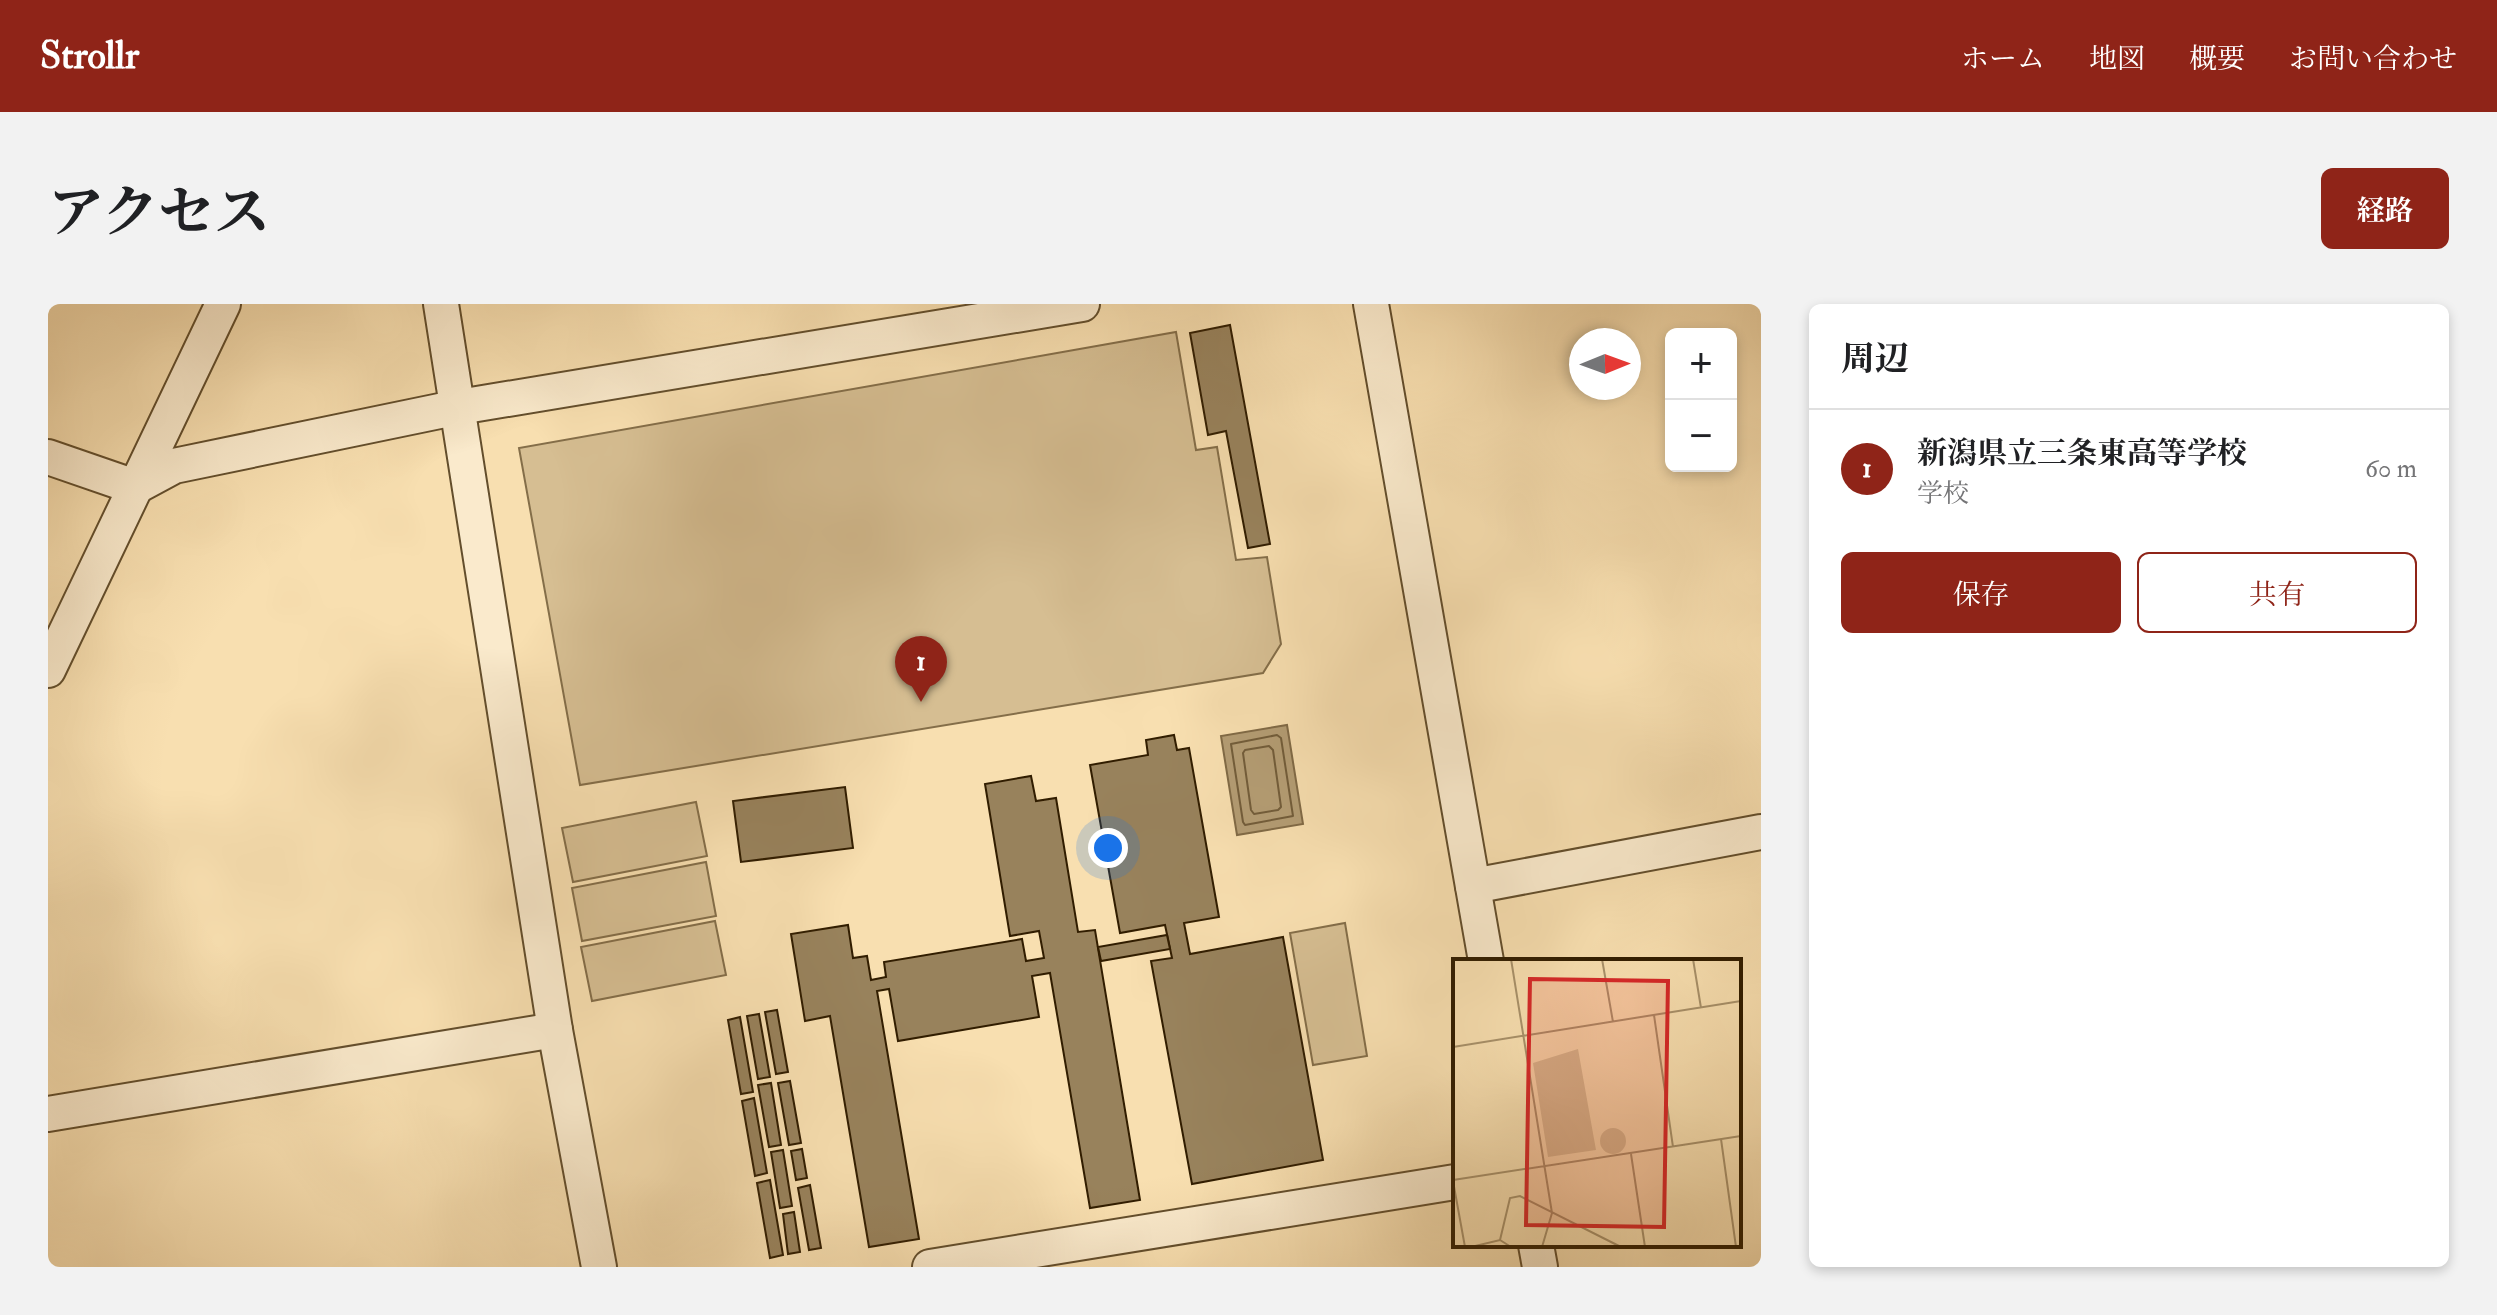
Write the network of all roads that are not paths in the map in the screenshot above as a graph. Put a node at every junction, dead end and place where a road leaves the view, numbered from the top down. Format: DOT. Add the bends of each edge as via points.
graph roads {
  1 [pos="223,304"];
  2 [pos="441,304"];
  3 [pos="1082,304"];
  4 [pos="1371,304"];
  5 [pos="459,407"];
  6 [pos="48,457"];
  7 [pos="135,487"];
  8 [pos="48,670"];
  9 [pos="1761,832"];
  10 [pos="1473,886"];
  11 [pos="1486,959"];
  12 [pos="555,1030"];
  13 [pos="48,1114"];
  14 [pos="1453,1182"];
  15 [pos="1536,1247"];
  16 [pos="599,1267"];
  17 [pos="930,1267"];
  18 [pos="1540,1267"];
  1 -- 7 [label="street"];
  2 -- 5 [label="street"];
  3 -- 5 [label="street"];
  4 -- 10 [label="street"];
  5 -- 7 [label="street" via="174,466"];
  5 -- 12 [label="street"];
  6 -- 7 [label="street"];
  7 -- 8 [label="street"];
  9 -- 10 [label="street"];
  10 -- 11 [label="street"];
  12 -- 13 [label="street"];
  12 -- 16 [label="street"];
  14 -- 17 [label="street"];
  15 -- 18 [label="street"];
}
